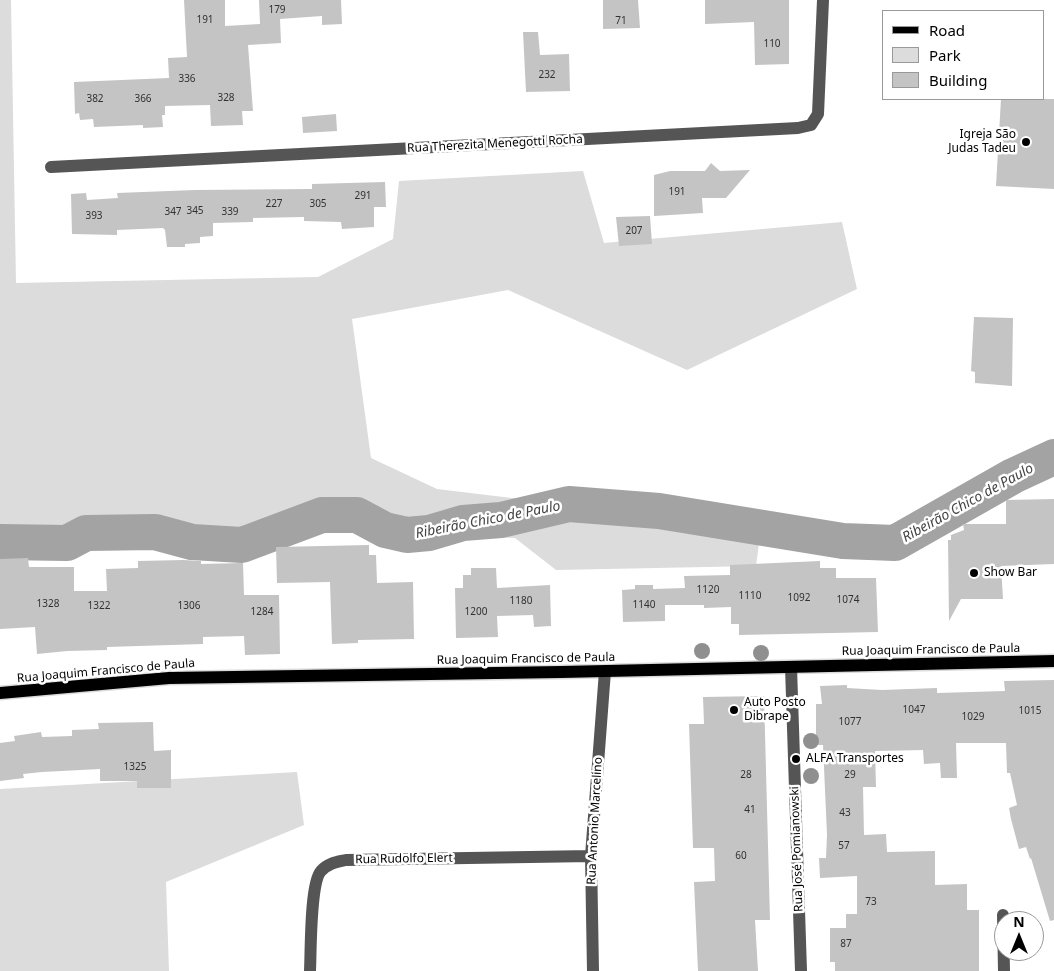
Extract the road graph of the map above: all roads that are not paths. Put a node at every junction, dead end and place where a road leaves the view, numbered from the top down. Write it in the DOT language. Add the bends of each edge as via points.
graph roads {
  1 [pos="823,0"];
  2 [pos="51,167"];
  3 [pos="1054,660"];
  4 [pos="791,667"];
  5 [pos="605,671"];
  6 [pos="0,693"];
  7 [pos="591,856"];
  8 [pos="310,971"];
  9 [pos="593,971"];
  10 [pos="801,971"];
  1 -- 2 [label="street, Rua Therezita Menegotti Rocha" via="818,114 811,125 798,128"];
  3 -- 4 [label="main road, Rua Joaquim Francisco de Paula"];
  4 -- 5 [label="main road, Rua Joaquim Francisco de Paula"];
  4 -- 10 [label="street, Rua José Pomianowski"];
  5 -- 6 [label="main road, Rua Joaquim Francisco de Paula" via="169,678"];
  5 -- 7 [label="street, Rua Antonio Marcelino"];
  7 -- 8 [label="street, Rua Rudolfo Elert" via="346,860 332,863 320,871 314,886"];
  7 -- 9 [label="street, Rua Antonio Marcelino"];
}
